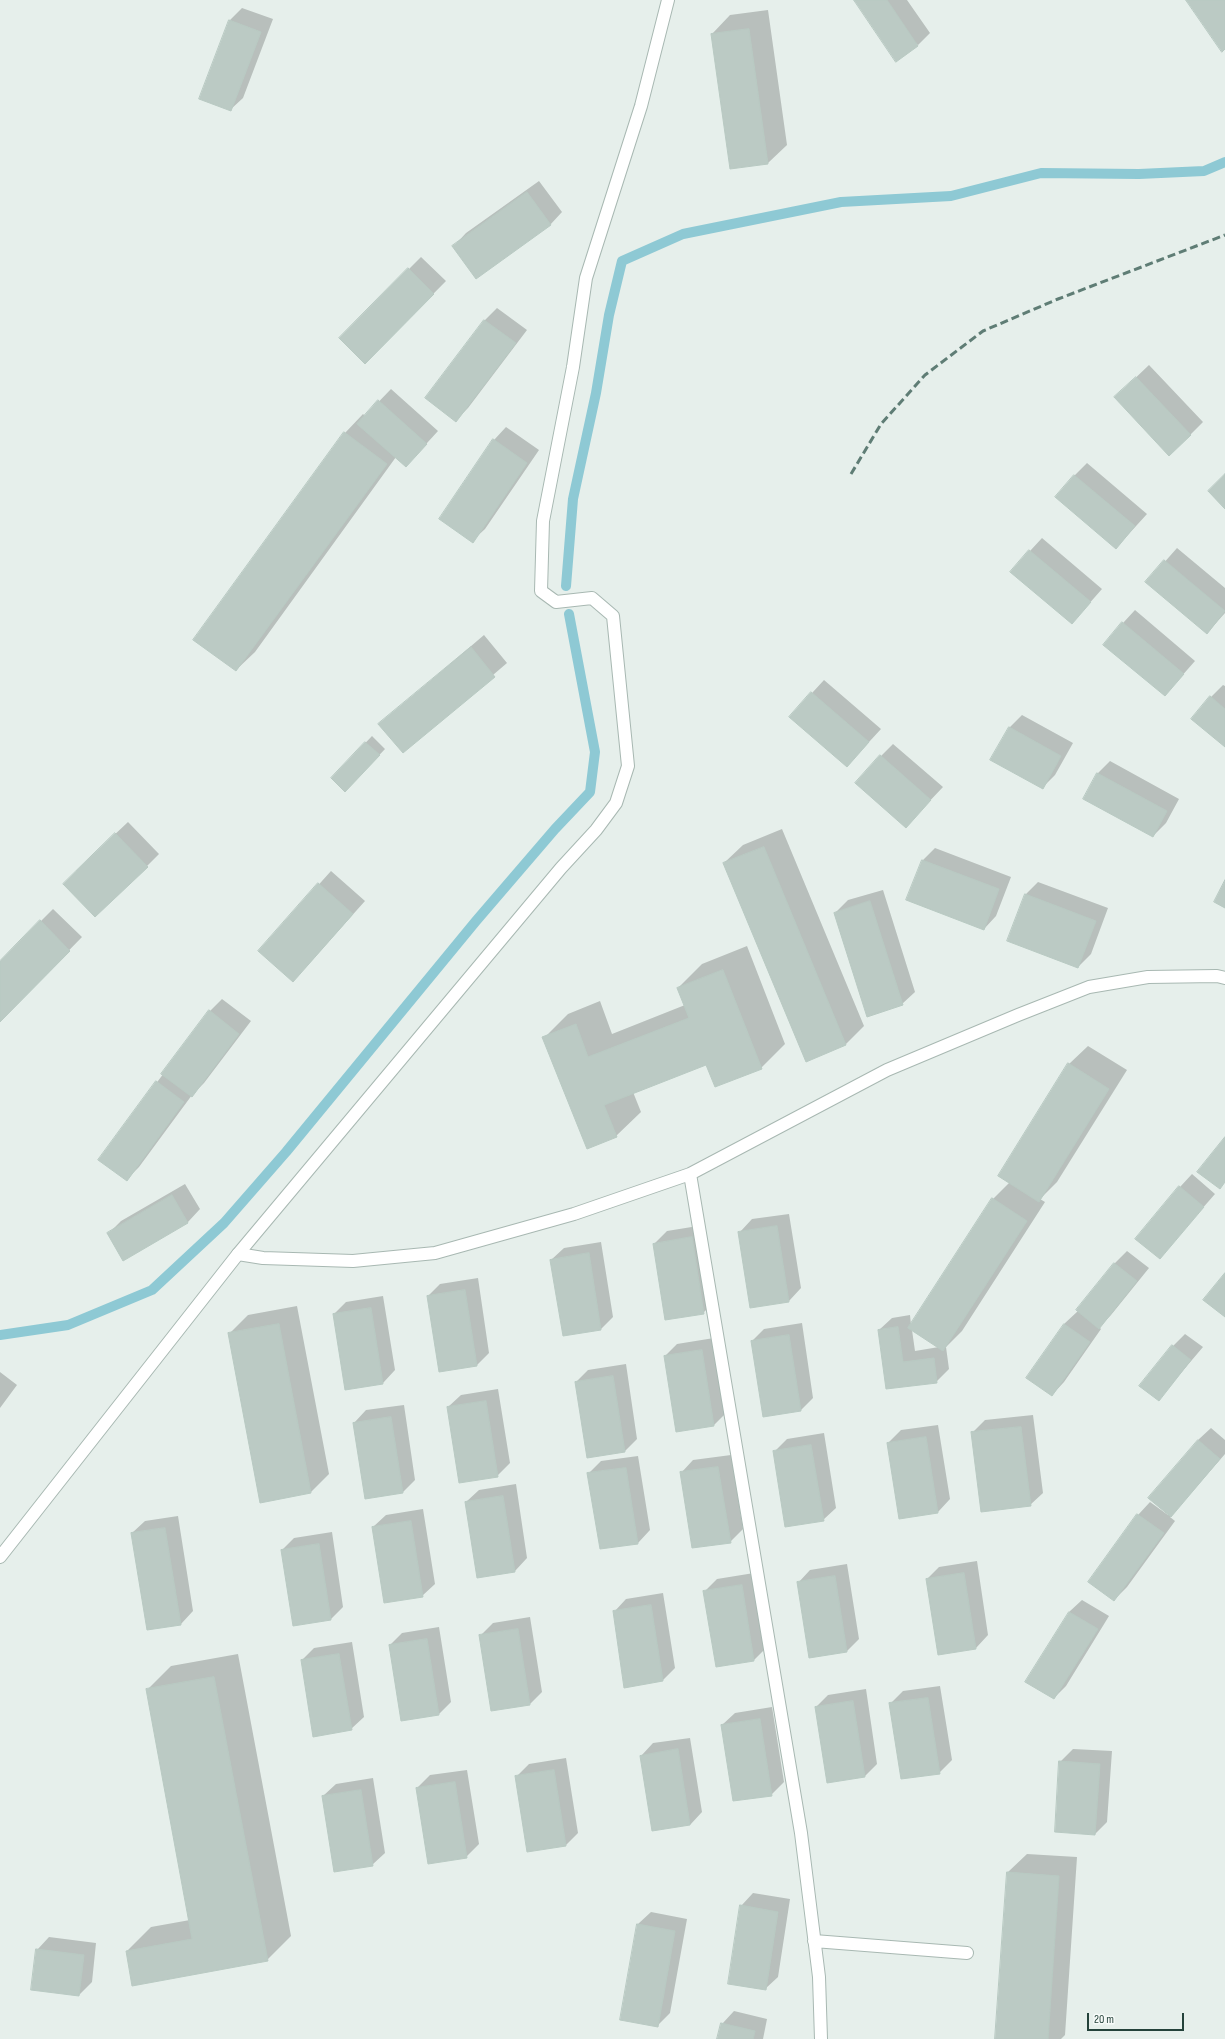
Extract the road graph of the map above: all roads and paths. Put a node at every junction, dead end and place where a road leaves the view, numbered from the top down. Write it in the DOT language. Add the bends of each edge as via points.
graph roads {
  1 [pos="668,0"];
  2 [pos="1225,978"];
  3 [pos="690,1174"];
  4 [pos="238,1254"];
  5 [pos="0,1557"];
  6 [pos="814,1942"];
  7 [pos="967,1953"];
  8 [pos="821,2039"];
  1 -- 4 [label="street" via="641,106 586,278 543,521 541,591 556,602 592,598 613,616 628,766 616,803 596,830 561,868"];
  2 -- 3 [label="street" via="1148,977 1089,988 1011,1017 887,1070"];
  3 -- 4 [label="street" via="574,1214 435,1253 353,1261 263,1258"];
  3 -- 6 [label="street" via="801,1833"];
  4 -- 5 [label="street"];
  6 -- 7 [label="street"];
  6 -- 8 [label="street" via="819,1977"];
}
